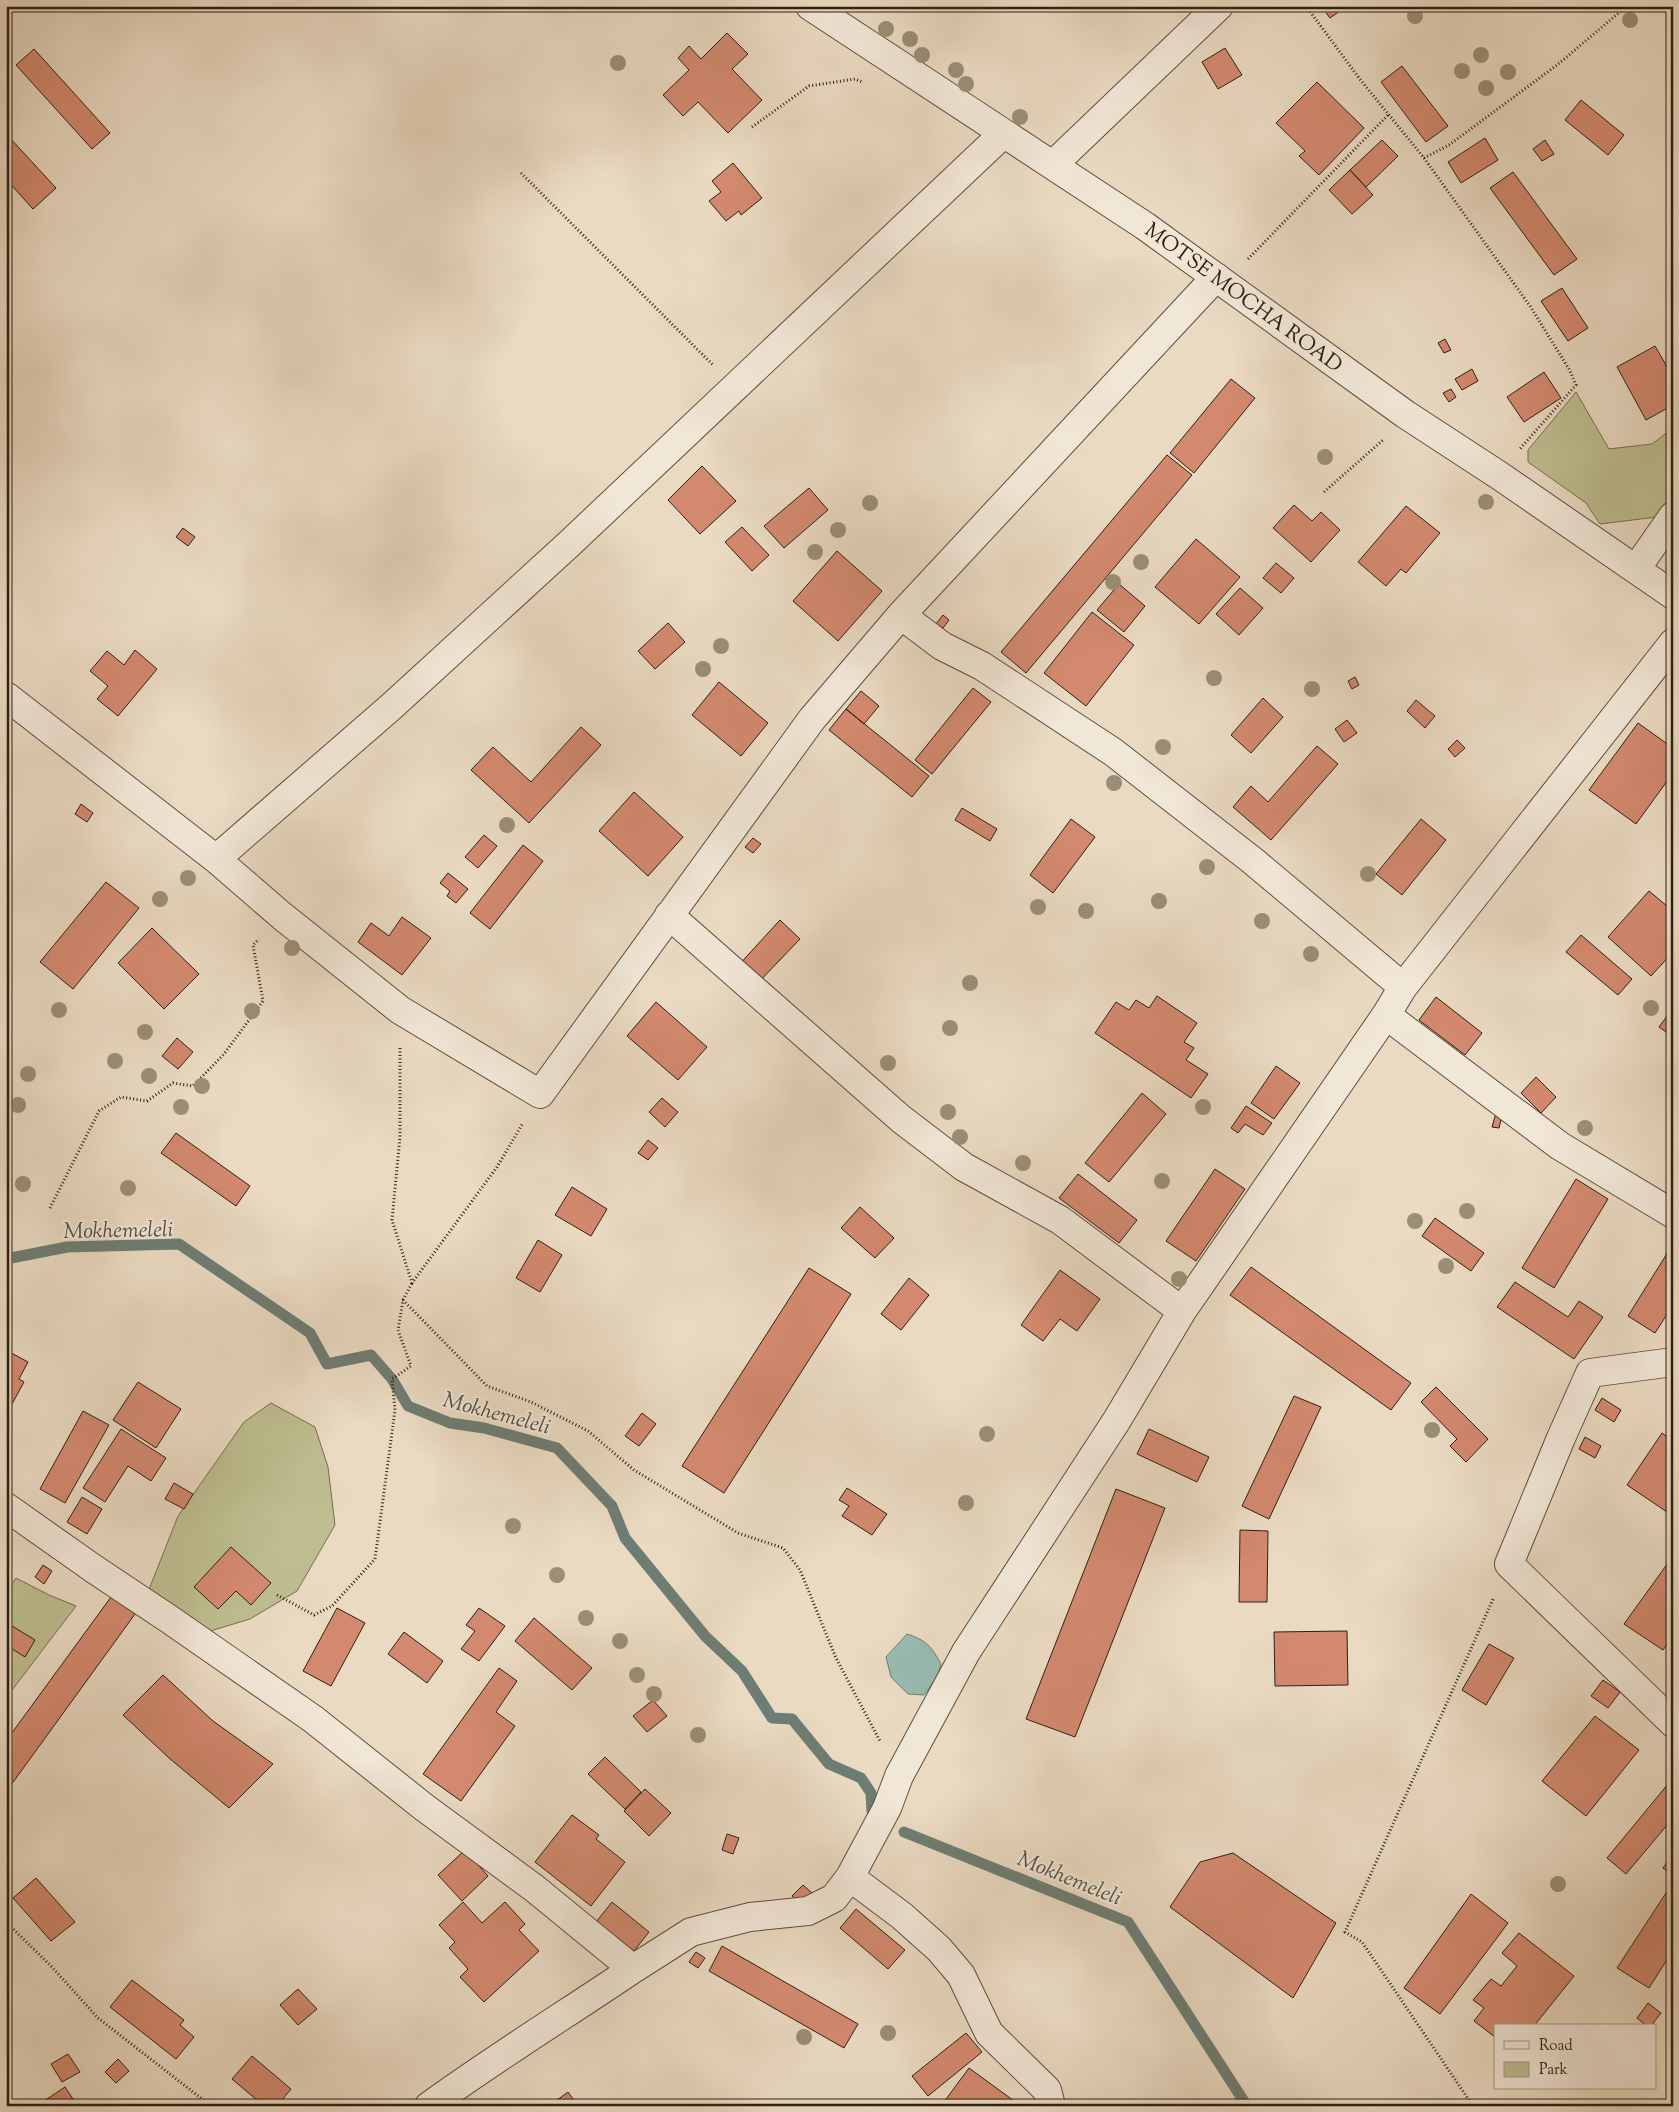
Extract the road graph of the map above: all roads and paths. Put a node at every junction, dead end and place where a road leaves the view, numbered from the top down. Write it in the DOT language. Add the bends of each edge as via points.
graph roads {
  1 [pos="810,6"];
  2 [pos="1219,6"];
  3 [pos="1306,6"];
  4 [pos="1627,6"];
  5 [pos="863,82"];
  6 [pos="1388,115"];
  7 [pos="752,127"];
  8 [pos="1004,134"];
  9 [pos="1424,158"];
  10 [pos="1054,166"];
  11 [pos="521,173"];
  12 [pos="1220,280"];
  13 [pos="736,388"];
  14 [pos="1405,414"];
  15 [pos="1500,476"];
  16 [pos="1324,492"];
  17 [pos="1673,516"];
  18 [pos="1636,569"];
  19 [pos="1673,595"];
  20 [pos="901,615"];
  21 [pos="1673,643"];
  22 [pos="6,696"];
  23 [pos="216,859"];
  24 [pos="670,915"];
  25 [pos="282,916"];
  26 [pos="1403,987"];
  27 [pos="400,1010"];
  28 [pos="1386,1015"];
  29 [pos="540,1094"];
  30 [pos="50,1208"];
  31 [pos="1673,1214"];
  32 [pos="412,1283"];
  33 [pos="403,1300"];
  34 [pos="1182,1311"];
  35 [pos="1673,1362"];
  36 [pos="6,1507"];
  37 [pos="1508,1564"];
  38 [pos="277,1595"];
  39 [pos="1673,1723"];
  40 [pos="899,1776"];
  41 [pos="850,1877"];
  42 [pos="6,1922"];
  43 [pos="633,1969"];
  44 [pos="211,2106"];
  45 [pos="428,2106"];
  46 [pos="1051,2106"];
  47 [pos="1473,2106"];
  1 -- 8 [label="street, MOTSE MOCHA ROAD"];
  2 -- 10 [label="street"];
  3 -- 6 [label="path"];
  4 -- 9 [label="path" via="1557,66 1449,145"];
  5 -- 7 [label="path" via="855,79 809,86"];
  6 -- 9 [label="path"];
  6 -- 12 [label="path"];
  8 -- 10 [label="street, MOTSE MOCHA ROAD"];
  8 -- 13 [label="street"];
  9 -- 15 [label="path" via="1530,306 1576,385 1510,460"];
  10 -- 12 [label="street, MOTSE MOCHA ROAD"];
  11 -- 13 [label="path"];
  12 -- 14 [label="street, MOTSE MOCHA ROAD"];
  12 -- 20 [label="street"];
  13 -- 23 [label="street" via="392,706"];
  14 -- 15 [label="street, MOTSE MOCHA ROAD"];
  14 -- 16 [label="path" via="1383,440"];
  15 -- 18 [label="street, MOTSE MOCHA ROAD"];
  17 -- 18 [label="street"];
  18 -- 19 [label="street, MOTSE MOCHA ROAD"];
  20 -- 24 [label="street" via="812,719"];
  20 -- 26 [label="street" via="942,646 982,666 1113,752 1253,861"];
  21 -- 26 [label="street"];
  22 -- 23 [label="street"];
  23 -- 25 [label="street"];
  24 -- 29 [label="street"];
  24 -- 34 [label="street" via="901,1119 964,1167 1060,1220"];
  25 -- 27 [label="street"];
  25 -- 30 [label="path" via="253,945 264,1001 224,1054 193,1086 173,1083 147,1101 121,1097 99,1111"];
  26 -- 28 [label="street"];
  27 -- 29 [label="street"];
  27 -- 32 [label="path" via="400,1137 392,1220"];
  28 -- 31 [label="street" via="1560,1146"];
  28 -- 34 [label="street"];
  29 -- 32 [label="path" via="497,1167"];
  32 -- 33 [label="path"];
  33 -- 38 [label="path" via="398,1330 411,1366 392,1379 394,1410 375,1559 332,1606 314,1614"];
  33 -- 40 [label="path" via="487,1386 531,1402 588,1432 634,1470 738,1533 783,1548 800,1570 836,1658"];
  34 -- 40 [label="street" via="1117,1420 966,1652"];
  35 -- 37 [label="street" via="1590,1374"];
  36 -- 43 [label="street" via="313,1719 425,1808 534,1888"];
  37 -- 39 [label="street"];
  37 -- 47 [label="path" via="1345,1932 1362,1942"];
  40 -- 41 [label="street" via="887,1808"];
  41 -- 43 [label="street" via="834,1898 808,1910 750,1917 691,1932"];
  41 -- 46 [label="street" via="939,1949 961,1975 989,2033 1047,2090"];
  42 -- 44 [label="path" via="52,1966 98,2018"];
  43 -- 45 [label="street"];
}
